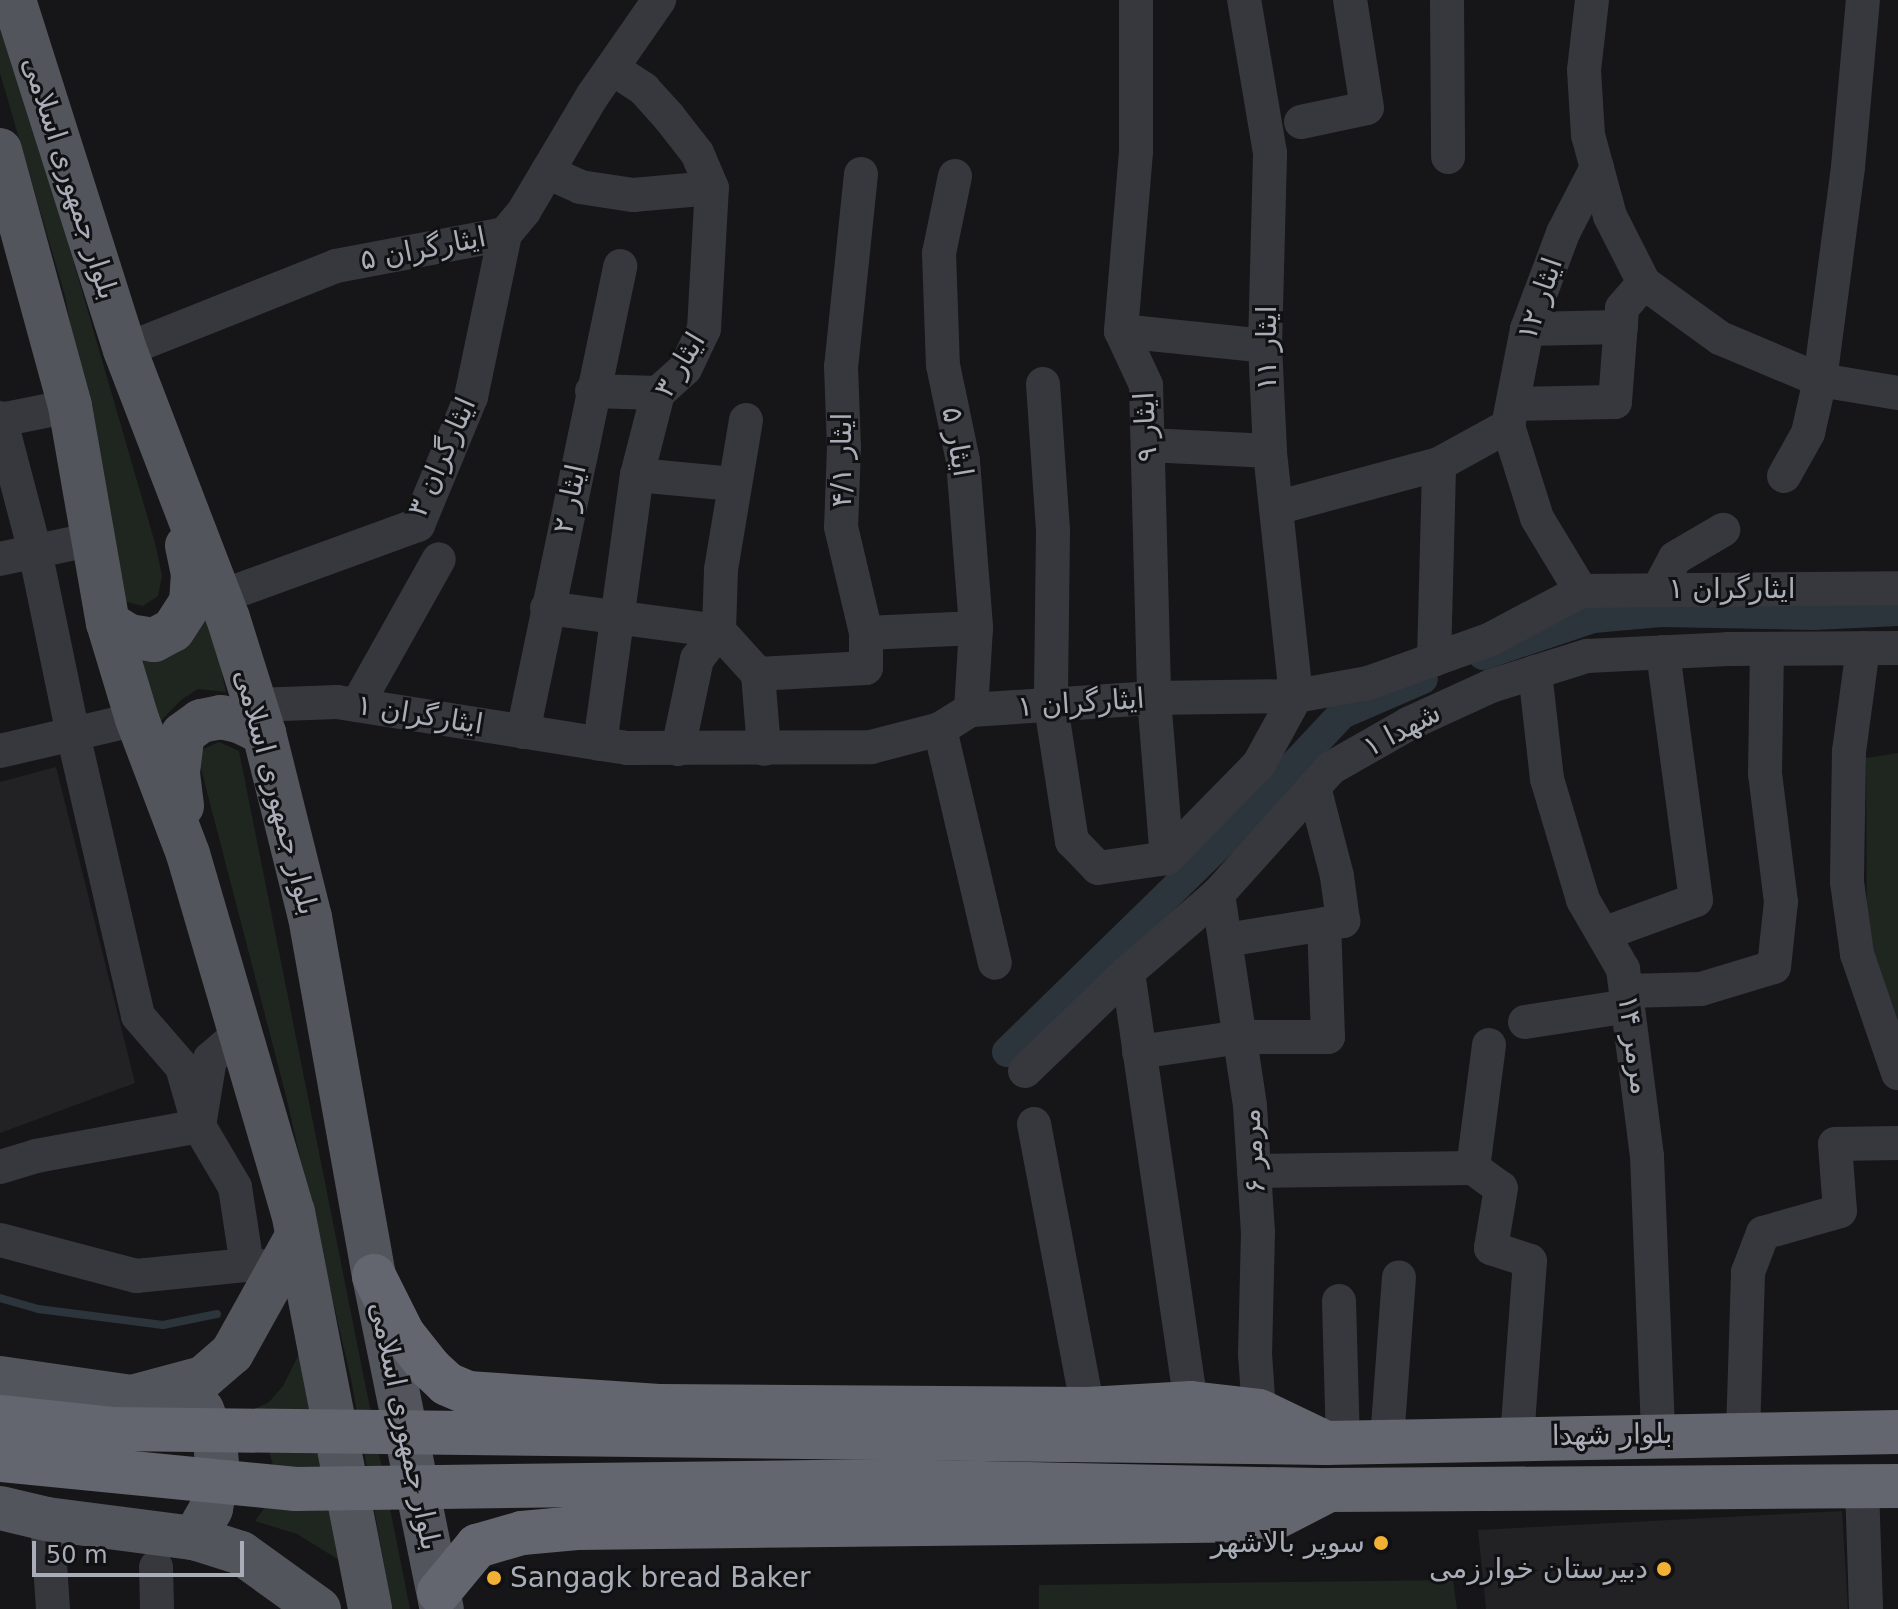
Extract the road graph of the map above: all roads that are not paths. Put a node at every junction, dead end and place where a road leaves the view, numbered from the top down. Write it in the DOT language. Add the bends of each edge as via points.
graph roads {
  1 [pos="14,0"];
  2 [pos="659,0"];
  3 [pos="1136,0"];
  4 [pos="1244,0"];
  5 [pos="1350,0"];
  6 [pos="1447,0"];
  7 [pos="1592,0"];
  8 [pos="1863,0"];
  9 [pos="612,68"];
  10 [pos="1301,122"];
  11 [pos="0,150"];
  12 [pos="1448,157"];
  13 [pos="1597,167"];
  14 [pos="547,172"];
  15 [pos="861,174"];
  16 [pos="955,176"];
  17 [pos="712,188"];
  18 [pos="505,234"];
  19 [pos="620,266"];
  20 [pos="1644,283"];
  21 [pos="1621,327"];
  22 [pos="1527,329"];
  23 [pos="1121,331"];
  24 [pos="1265,346"];
  25 [pos="125,350"];
  26 [pos="1820,380"];
  27 [pos="1043,384"];
  28 [pos="592,391"];
  29 [pos="658,393"];
  30 [pos="1898,393"];
  31 [pos="70,406"];
  32 [pos="1510,415"];
  33 [pos="0,419"];
  34 [pos="746,420"];
  35 [pos="1148,445"];
  36 [pos="1270,451"];
  37 [pos="1439,464"];
  38 [pos="637,475"];
  39 [pos="1784,476"];
  40 [pos="174,480"];
  41 [pos="734,484"];
  42 [pos="1276,508"];
  43 [pos="1723,530"];
  44 [pos="93,539"];
  45 [pos="35,551"];
  46 [pos="0,559"];
  47 [pos="439,559"];
  48 [pos="1898,588"];
  49 [pos="1658,590"];
  50 [pos="1581,591"];
  51 [pos="220,597"];
  52 [pos="547,608"];
  53 [pos="617,618"];
  54 [pos="108,623"];
  55 [pos="976,628"];
  56 [pos="719,631"];
  57 [pos="866,633"];
  58 [pos="1863,648"];
  59 [pos="1898,648"];
  60 [pos="1767,649"];
  61 [pos="1663,652"];
  62 [pos="1434,660"];
  63 [pos="1535,672"];
  64 [pos="758,674"];
  65 [pos="1296,696"];
  66 [pos="1154,698"];
  67 [pos="357,705"];
  68 [pos="1051,706"];
  69 [pos="971,710"];
  70 [pos="137,719"];
  71 [pos="259,719"];
  72 [pos="940,729"];
  73 [pos="523,732"];
  74 [pos="73,734"];
  75 [pos="600,744"];
  76 [pos="678,749"];
  77 [pos="764,749"];
  78 [pos="0,751"];
  79 [pos="1314,787"];
  80 [pos="188,854"];
  81 [pos="1167,858"];
  82 [pos="1218,894"];
  83 [pos="1324,924"];
  84 [pos="1603,934"];
  85 [pos="1226,940"];
  86 [pos="995,963"];
  87 [pos="1128,972"];
  88 [pos="1627,999"];
  89 [pos="1525,1022"];
  90 [pos="242,1031"];
  91 [pos="1241,1037"];
  92 [pos="1489,1045"];
  93 [pos="1139,1052"];
  94 [pos="1025,1071"];
  95 [pos="1898,1073"];
  96 [pos="1034,1124"];
  97 [pos="199,1126"];
  98 [pos="1898,1143"];
  99 [pos="0,1167"];
  100 [pos="1473,1168"];
  101 [pos="1254,1171"];
  102 [pos="0,1240"];
  103 [pos="274,1257"];
  104 [pos="374,1276"];
  105 [pos="1399,1277"];
  106 [pos="1339,1301"];
  107 [pos="0,1378"];
  108 [pos="180,1384"];
  109 [pos="577,1403"];
  110 [pos="1191,1403"];
  111 [pos="1088,1409"];
  112 [pos="1259,1411"];
  113 [pos="0,1417"];
  114 [pos="1898,1432"];
  115 [pos="1743,1433"];
  116 [pos="1658,1434"];
  117 [pos="1517,1437"];
  118 [pos="1387,1440"];
  119 [pos="1334,1443"];
  120 [pos="0,1460"];
  121 [pos="1880,1486"];
  122 [pos="1329,1490"];
  123 [pos="0,1508"];
  124 [pos="47,1519"];
  125 [pos="577,1528"];
  126 [pos="194,1538"];
  127 [pos="156,1567"];
  128 [pos="441,1601"];
  129 [pos="53,1609"];
  130 [pos="157,1609"];
  131 [pos="319,1609"];
  132 [pos="370,1609"];
  133 [pos="1866,1609"];
  1 -- 25 [label="main road, بلوار جمهوری اسلامی"];
  2 -- 9 [label="street, ایثارگران ۵"];
  3 -- 23 [label="street, ایثار ۹" via="1136,152"];
  4 -- 24 [label="street, ایثار ۱۱" via="1270,153"];
  5 -- 10 [label="street" via="1367,108"];
  6 -- 12 [label="street"];
  7 -- 13 [label="street" via="1584,70 1588,135"];
  8 -- 26 [label="street"];
  9 -- 14 [label="street, ایثارگران ۵"];
  9 -- 17 [label="street, ایثار ۳" via="644,89 669,117 697,153"];
  11 -- 31 [label="main road, بلوار جمهوری اسلامی"];
  13 -- 20 [label="street" via="1610,216"];
  13 -- 22 [label="street, ایثار ۱۲" via="1563,233"];
  14 -- 17 [label="street" via="580,187 633,195"];
  14 -- 18 [label="street, ایثارگران ۵"];
  15 -- 57 [label="street, ایثار ۴/۱" via="841,366 841,527"];
  16 -- 55 [label="street, ایثار ۵" via="939,253 943,365 963,461"];
  17 -- 29 [label="street, ایثار ۳" via="704,329 685,369"];
  18 -- 25 [label="street, ایثارگران ۵" via="336,266"];
  18 -- 51 [label="street, ایثارگران ۳" via="471,397 418,525"];
  19 -- 28 [label="street, ایثار ۲"];
  20 -- 21 [label="street" via="1622,308"];
  20 -- 26 [label="street" via="1720,338"];
  21 -- 22 [label="street"];
  21 -- 32 [label="street" via="1615,402"];
  22 -- 32 [label="street, ایثار ۱۲"];
  23 -- 24 [label="street"];
  23 -- 35 [label="street, ایثار ۹" via="1146,385"];
  24 -- 36 [label="street, ایثار ۱۱"];
  25 -- 40 [label="main road, بلوار جمهوری اسلامی"];
  26 -- 30 [label="street"];
  26 -- 39 [label="street" via="1808,433"];
  27 -- 68 [label="street" via="1053,530"];
  28 -- 29 [label="street"];
  28 -- 52 [label="street, ایثار ۲"];
  29 -- 38 [label="street, ایثار ۳"];
  31 -- 33 [label="street"];
  31 -- 44 [label="main road, بلوار جمهوری اسلامی"];
  32 -- 37 [label="street"];
  32 -- 50 [label="street, ایثار ۱۲" via="1537,518"];
  33 -- 45 [label="street"];
  34 -- 41 [label="street"];
  35 -- 36 [label="street"];
  35 -- 66 [label="street, ایثار ۹"];
  36 -- 42 [label="street, ایثار ۱۱"];
  37 -- 42 [label="street"];
  37 -- 62 [label="street"];
  38 -- 41 [label="street"];
  38 -- 53 [label="street, ایثار ۳"];
  40 -- 51 [label="main road, بلوار جمهوری اسلامی"];
  40 -- 54 [label="main road" via="193,574 191,602 173,630 154,640 129,636"];
  41 -- 56 [label="street" via="721,570"];
  42 -- 65 [label="street, ایثار ۱۱"];
  43 -- 49 [label="street" via="1675,558"];
  44 -- 45 [label="street"];
  44 -- 54 [label="main road, بلوار جمهوری اسلامی"];
  45 -- 46 [label="street"];
  45 -- 74 [label="street"];
  47 -- 67 [label="street"];
  48 -- 49 [label="street, ایثارگران ۱"];
  49 -- 50 [label="street, ایثارگران ۱"];
  50 -- 62 [label="street, ایثارگران ۱" via="1489,640"];
  51 -- 71 [label="main road, بلوار جمهوری اسلامی"];
  52 -- 53 [label="street"];
  52 -- 73 [label="street, ایثار ۲"];
  53 -- 56 [label="street"];
  53 -- 75 [label="street, ایثار ۳"];
  54 -- 70 [label="main road, بلوار جمهوری اسلامی"];
  55 -- 57 [label="street"];
  55 -- 69 [label="street, ایثار ۵"];
  56 -- 64 [label="street"];
  56 -- 76 [label="street" via="697,659"];
  57 -- 64 [label="street" via="866,668"];
  58 -- 59 [label="street, شهدا ۱"];
  58 -- 60 [label="street, شهدا ۱"];
  58 -- 95 [label="street" via="1849,751 1847,882 1857,954"];
  60 -- 61 [label="street, شهدا ۱"];
  60 -- 88 [label="street" via="1765,774 1781,902 1774,967 1701,989"];
  61 -- 63 [label="street, شهدا ۱" via="1587,656"];
  61 -- 84 [label="street" via="1696,900"];
  62 -- 65 [label="street, ایثارگران ۱" via="1368,683"];
  63 -- 79 [label="street, شهدا ۱" via="1408,724 1331,768"];
  63 -- 84 [label="street, مرمر ۱۴" via="1547,779 1583,900"];
  64 -- 77 [label="street"];
  65 -- 66 [label="street, ایثارگران ۱"];
  65 -- 81 [label="street" via="1259,764"];
  66 -- 68 [label="street, ایثارگران ۱"];
  66 -- 81 [label="street, ایثار ۹"];
  67 -- 71 [label="street, ایثارگران ۱" via="337,702"];
  67 -- 73 [label="street, ایثارگران ۱"];
  68 -- 69 [label="street, ایثارگران ۱"];
  68 -- 81 [label="street" via="1072,841 1098,868"];
  69 -- 72 [label="street, ایثارگران ۱"];
  70 -- 74 [label="street"];
  70 -- 80 [label="main road, بلوار جمهوری اسلامی"];
  71 -- 80 [label="main road" via="221,717 201,721 183,734 178,772"];
  71 -- 104 [label="main road, بلوار جمهوری اسلامی" via="310,917"];
  72 -- 77 [label="street, ایثارگران ۱" via="871,747"];
  72 -- 86 [label="street"];
  73 -- 75 [label="street, ایثارگران ۱"];
  74 -- 78 [label="street"];
  74 -- 97 [label="street" via="138,1016 182,1067"];
  75 -- 76 [label="street, ایثارگران ۱"];
  76 -- 77 [label="street, ایثارگران ۱"];
  79 -- 82 [label="street, شهدا ۱"];
  79 -- 83 [label="street" via="1343,921"];
  80 -- 90 [label="main road, بلوار جمهوری اسلامی"];
  82 -- 85 [label="street, مرمر ۶"];
  82 -- 87 [label="street, شهدا ۱"];
  83 -- 85 [label="street"];
  83 -- 91 [label="street" via="1328,1037"];
  84 -- 88 [label="street, مرمر ۱۴" via="1623,969"];
  85 -- 91 [label="street, مرمر ۶"];
  87 -- 93 [label="street"];
  87 -- 94 [label="street, شهدا ۱"];
  88 -- 89 [label="street"];
  88 -- 116 [label="street, مرمر ۱۴" via="1647,1156"];
  90 -- 97 [label="street" via="210,1059"];
  90 -- 103 [label="main road, بلوار جمهوری اسلامی" via="293,1212"];
  91 -- 93 [label="street"];
  91 -- 101 [label="street, مرمر ۶"];
  92 -- 100 [label="street"];
  93 -- 110 [label="street"];
  96 -- 111 [label="street"];
  97 -- 99 [label="street"];
  97 -- 103 [label="street"];
  98 -- 115 [label="street" via="1835,1144 1840,1211 1763,1233 1748,1272"];
  100 -- 101 [label="street"];
  100 -- 117 [label="street" via="1501,1188 1491,1248 1530,1261"];
  101 -- 112 [label="street, مرمر ۶"];
  102 -- 103 [label="street" via="136,1276"];
  103 -- 108 [label="main road" via="232,1353 203,1378"];
  103 -- 132 [label="main road, بلوار جمهوری اسلامی"];
  104 -- 109 [label="highway" via="403,1334 447,1384 468,1393"];
  104 -- 128 [label="main road, بلوار جمهوری اسلامی"];
  105 -- 118 [label="street"];
  106 -- 119 [label="street"];
  107 -- 108 [label="main road" via="132,1397"];
  108 -- 126 [label="main road" via="202,1410 215,1441 218,1475 211,1509"];
  109 -- 111 [label="highway"];
  109 -- 125 [label="highway" via="546,1427 532,1465 538,1492 554,1515"];
  110 -- 111 [label="highway"];
  110 -- 112 [label="highway"];
  112 -- 119 [label="highway"];
  113 -- 119 [label="highway, بلوار شهدا, bridge" via="114,1429"];
  114 -- 115 [label="highway, بلوار شهدا"];
  115 -- 116 [label="highway, بلوار شهدا"];
  116 -- 117 [label="highway, بلوار شهدا"];
  117 -- 118 [label="highway, بلوار شهدا"];
  118 -- 119 [label="highway, بلوار شهدا"];
  120 -- 122 [label="highway, بلوار شهدا, bridge" via="296,1489 883,1481"];
  121 -- 122 [label="highway, بلوار شهدا"];
  121 -- 133 [label="street"];
  122 -- 125 [label="highway" via="1271,1520"];
  123 -- 124 [label="main road"];
  124 -- 126 [label="main road"];
  124 -- 129 [label="street"];
  125 -- 128 [label="highway" via="522,1533 477,1546"];
  126 -- 131 [label="main road" via="241,1553"];
  127 -- 130 [label="street"];
}
